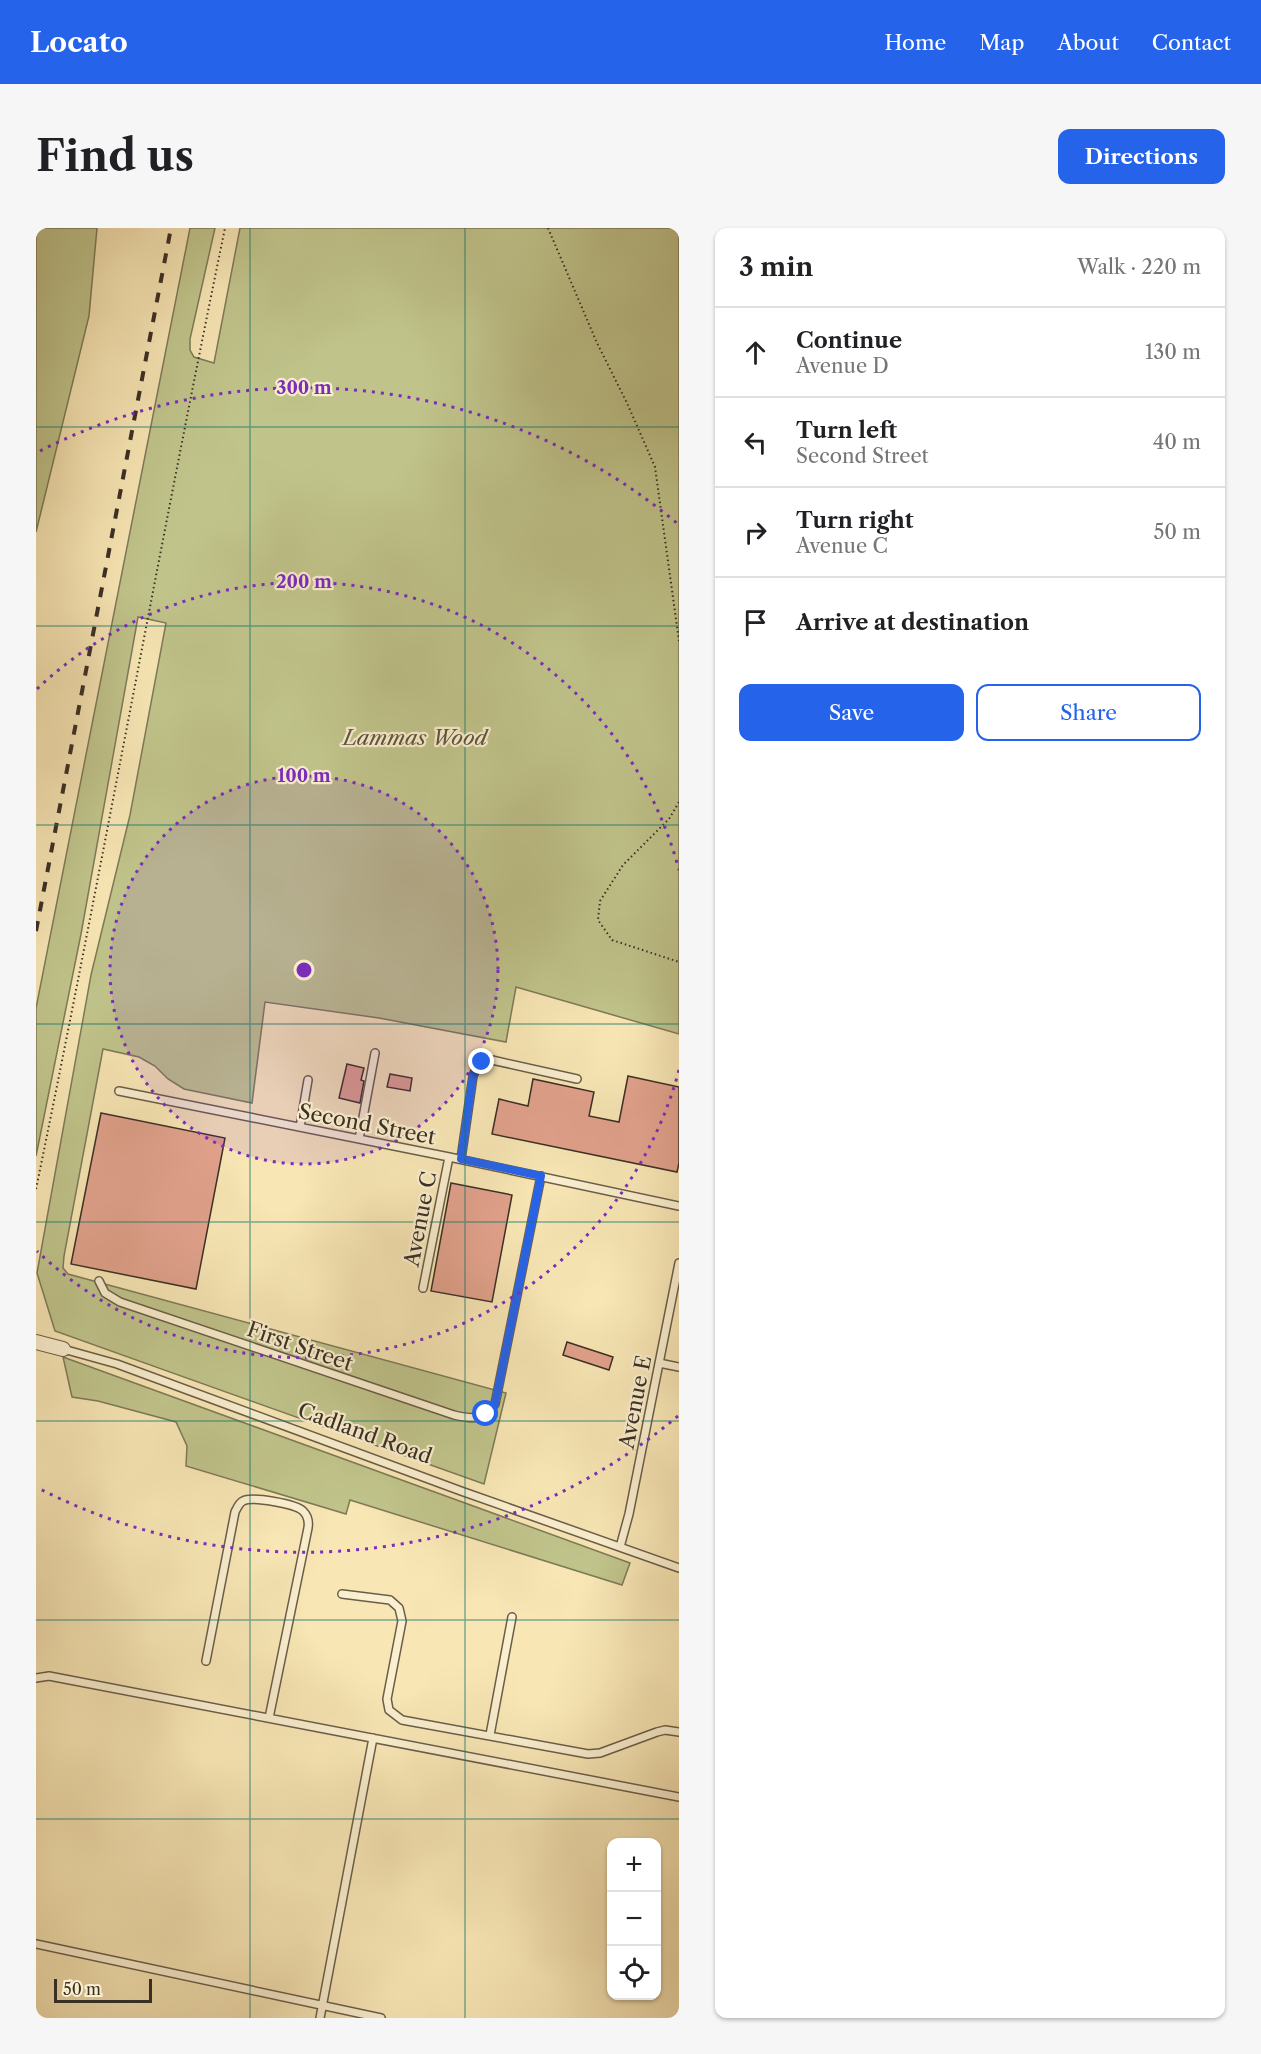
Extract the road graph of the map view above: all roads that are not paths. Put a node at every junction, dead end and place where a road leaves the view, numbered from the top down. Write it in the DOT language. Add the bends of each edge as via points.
graph roads {
  1 [pos="375,1053"];
  2 [pos="577,1079"];
  3 [pos="308,1080"];
  4 [pos="119,1091"];
  5 [pos="300,1127"];
  6 [pos="359,1139"];
  7 [pos="449,1157"];
  8 [pos="461,1159"];
  9 [pos="541,1176"];
  10 [pos="679,1206"];
  11 [pos="679,1263"];
  12 [pos="99,1281"];
  13 [pos="423,1288"];
  14 [pos="42,1343"];
  15 [pos="63,1349"];
  16 [pos="659,1363"];
  17 [pos="679,1367"];
  18 [pos="620,1547"];
  19 [pos="679,1568"];
  20 [pos="342,1594"];
  21 [pos="512,1617"];
  22 [pos="206,1661"];
  23 [pos="36,1678"];
  24 [pos="269,1718"];
  25 [pos="679,1732"];
  26 [pos="490,1735"];
  27 [pos="373,1738"];
  28 [pos="679,1797"];
  29 [pos="36,1944"];
  30 [pos="323,2006"];
  31 [pos="320,2018"];
  32 [pos="381,2018"];
  1 -- 6 [label="lane"];
  2 -- 8 [label="lane, Avenue C" via="492,1060 482,1062 473,1076"];
  3 -- 5 [label="lane"];
  4 -- 5 [label="lane, Second Street"];
  5 -- 6 [label="lane, Second Street"];
  6 -- 7 [label="lane, Second Street"];
  7 -- 8 [label="lane, Second Street"];
  7 -- 13 [label="lane, Avenue C"];
  8 -- 9 [label="lane, Second Street"];
  9 -- 10 [label="lane, Second Street"];
  9 -- 12 [label="lane, First Street" via="495,1404 492,1410 473,1419 120,1302 105,1293"];
  11 -- 16 [label="lane, Avenue E"];
  14 -- 15 [label="street, Cadland Road"];
  15 -- 18 [label="lane, Cadland Road" via="117,1364"];
  16 -- 17 [label="lane"];
  16 -- 18 [label="lane, Avenue E"];
  18 -- 19 [label="lane, Cadland Road"];
  20 -- 26 [label="lane" via="390,1600 402,1613 387,1699 392,1714 402,1720"];
  21 -- 26 [label="lane"];
  22 -- 24 [label="lane" via="238,1506 249,1499 297,1506 309,1523"];
  23 -- 24 [label="lane" via="49,1676"];
  24 -- 27 [label="lane"];
  25 -- 26 [label="lane" via="665,1730 588,1754"];
  27 -- 28 [label="lane"];
  27 -- 30 [label="lane"];
  29 -- 30 [label="lane"];
  30 -- 31 [label="lane"];
  30 -- 32 [label="lane"];
}
